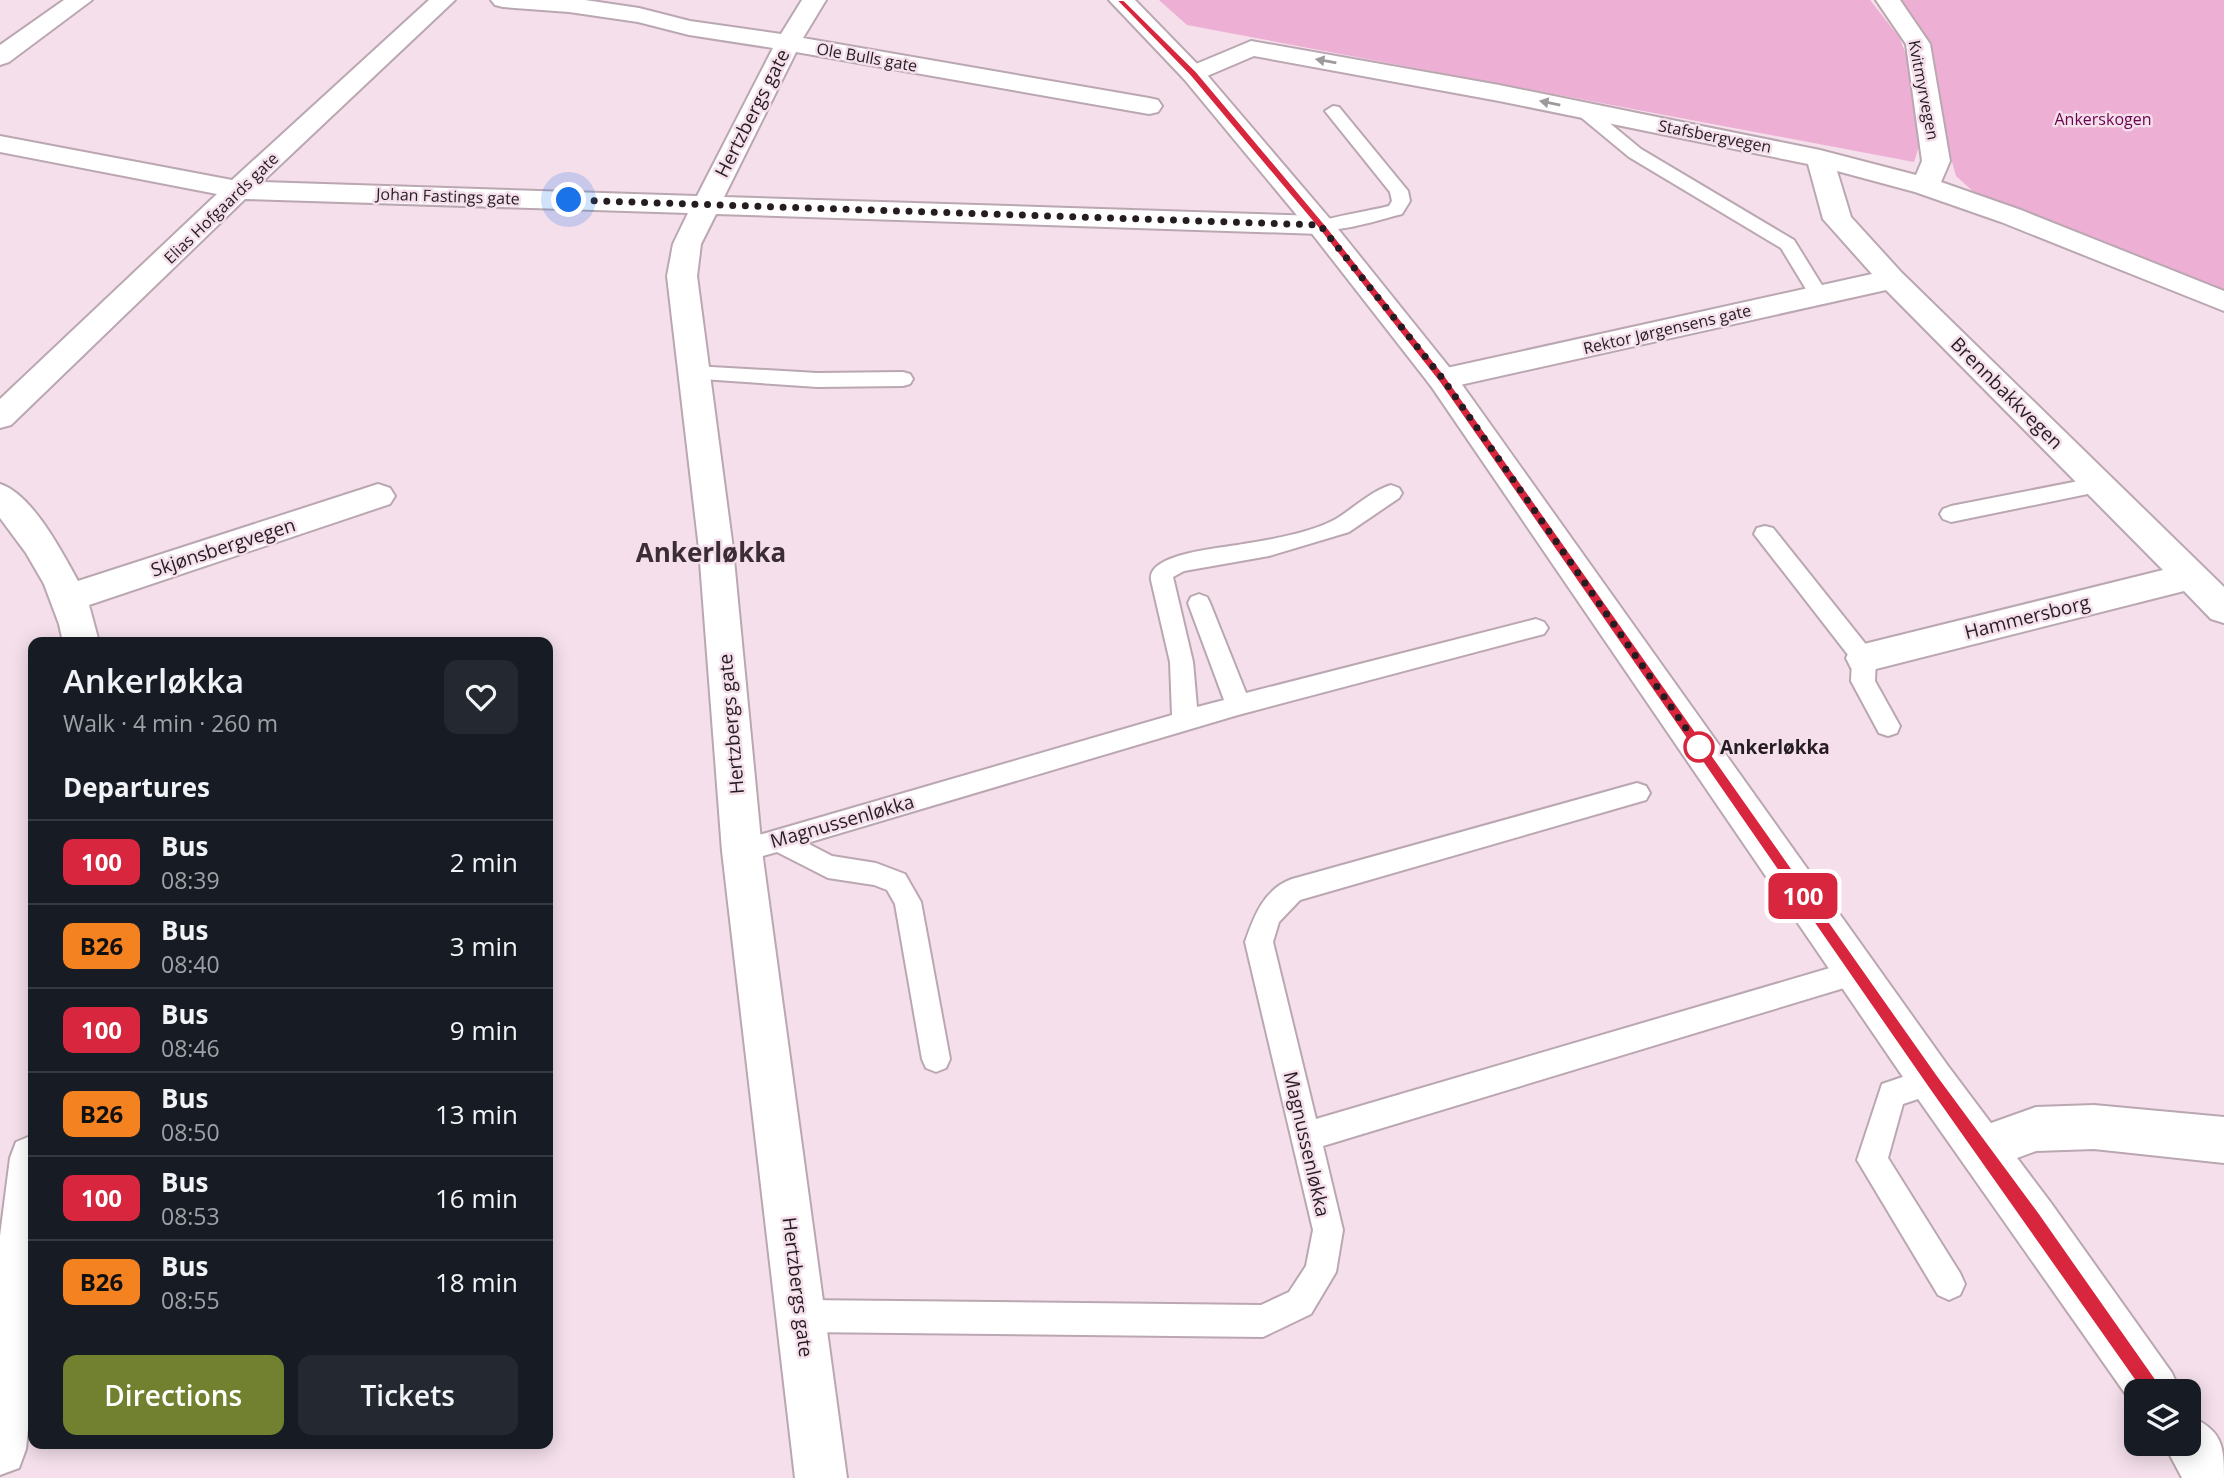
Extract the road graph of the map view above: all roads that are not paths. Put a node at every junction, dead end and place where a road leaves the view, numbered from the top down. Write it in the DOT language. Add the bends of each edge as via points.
graph roads {
  1 [pos="80,0"];
  2 [pos="443,0"];
  3 [pos="503,0"];
  4 [pos="814,0"];
  5 [pos="1121,0"];
  6 [pos="1888,0"];
  7 [pos="788,43"];
  8 [pos="0,57"];
  9 [pos="1193,74"];
  10 [pos="1149,106"];
  11 [pos="1583,110"];
  12 [pos="1333,111"];
  13 [pos="0,144"];
  14 [pos="1820,158"];
  15 [pos="1925,186"];
  16 [pos="239,190"];
  17 [pos="706,204"];
  18 [pos="1320,225"];
  19 [pos="1892,279"];
  20 [pos="1819,295"];
  21 [pos="2224,302"];
  22 [pos="694,373"];
  23 [pos="904,379"];
  24 [pos="1443,379"];
  25 [pos="0,417"];
  26 [pos="2099,485"];
  27 [pos="1391,493"];
  28 [pos="0,496"];
  29 [pos="378,496"];
  30 [pos="1951,514"];
  31 [pos="1765,534"];
  32 [pos="2190,576"];
  33 [pos="67,598"];
  34 [pos="1199,603"];
  35 [pos="2224,610"];
  36 [pos="1536,628"];
  37 [pos="79,637"];
  38 [pos="1864,658"];
  39 [pos="1238,705"];
  40 [pos="1185,720"];
  41 [pos="1888,726"];
  42 [pos="1637,793"];
  43 [pos="760,845"];
  44 [pos="1857,972"];
  45 [pos="936,1059"];
  46 [pos="1932,1081"];
  47 [pos="1305,1136"];
  48 [pos="2224,1139"];
  49 [pos="1982,1148"];
  50 [pos="28,1202"];
  51 [pos="1949,1284"];
  52 [pos="802,1317"];
  53 [pos="2146,1379"];
  54 [pos="0,1449"];
  55 [pos="2199,1456"];
  56 [pos="821,1478"];
  57 [pos="2214,1478"];
  1 -- 8 [label="street"];
  2 -- 16 [label="street, Elias Hofgaards gate"];
  3 -- 7 [label="street, Ole Bulls gate" via="639,15 689,29"];
  4 -- 7 [label="street, Hertzbergs gate"];
  5 -- 9 [label="street"];
  6 -- 15 [label="street, Kvitmyrvegen" via="1918,44 1936,161"];
  7 -- 10 [label="street, Ole Bulls gate"];
  7 -- 17 [label="street, Hertzbergs gate"];
  11 -- 9 [label="street, Stafsbergvegen, one-way" via="1251,48"];
  9 -- 18 [label="street"];
  11 -- 14 [label="street, Stafsbergvegen"];
  11 -- 20 [label="lane" via="1635,153 1788,244"];
  12 -- 18 [label="lane" via="1399,191 1401,201 1396,210"];
  13 -- 16 [label="street, Johan Fastings gate"];
  14 -- 15 [label="street, Stafsbergvegen"];
  14 -- 19 [label="street, Brennbakkvegen" via="1837,219"];
  15 -- 21 [label="street, Stafsbergvegen"];
  16 -- 17 [label="street, Johan Fastings gate"];
  16 -- 25 [label="street, Elias Hofgaards gate"];
  17 -- 18 [label="street, Johan Fastings gate"];
  17 -- 22 [label="street, Hertzbergs gate" via="687,244 682,276"];
  18 -- 24 [label="street"];
  19 -- 20 [label="street, Rektor Jørgensens gate"];
  19 -- 26 [label="street, Brennbakkvegen"];
  20 -- 24 [label="street, Rektor Jørgensens gate"];
  22 -- 23 [label="lane"];
  22 -- 43 [label="street, Hertzbergs gate"];
  24 -- 44 [label="street"];
  26 -- 30 [label="lane"];
  26 -- 32 [label="street, Brennbakkvegen"];
  27 -- 40 [label="lane" via="1341,526 1269,548 1179,564 1161,573 1187,690"];
  28 -- 33 [label="street" via="50,564"];
  29 -- 33 [label="street, Skjønsbergvegen"];
  31 -- 38 [label="lane"];
  32 -- 35 [label="street, Brennbakkvegen"];
  32 -- 38 [label="street, Hammersborg"];
  33 -- 37 [label="street"];
  34 -- 39 [label="lane"];
  36 -- 39 [label="lane, Magnussenløkka"];
  38 -- 41 [label="lane" via="1863,681"];
  39 -- 40 [label="lane, Magnussenløkka"];
  40 -- 43 [label="lane, Magnussenløkka"];
  42 -- 47 [label="lane, Magnussenløkka" via="1292,891 1268,915 1259,942"];
  43 -- 45 [label="lane" via="896,882 908,902"];
  43 -- 52 [label="street, Hertzbergs gate"];
  44 -- 46 [label="street"];
  44 -- 47 [label="lane"];
  46 -- 49 [label="street"];
  46 -- 51 [label="lane" via="1892,1094 1872,1160"];
  47 -- 52 [label="lane, Magnussenløkka" via="1328,1230 1320,1272 1300,1303 1263,1321"];
  48 -- 49 [label="street" via="2094,1127 2036,1129"];
  49 -- 53 [label="street"];
  50 -- 54 [label="street"];
  52 -- 56 [label="street, Hertzbergs gate"];
  55 -- 57 [label="street"];
}
